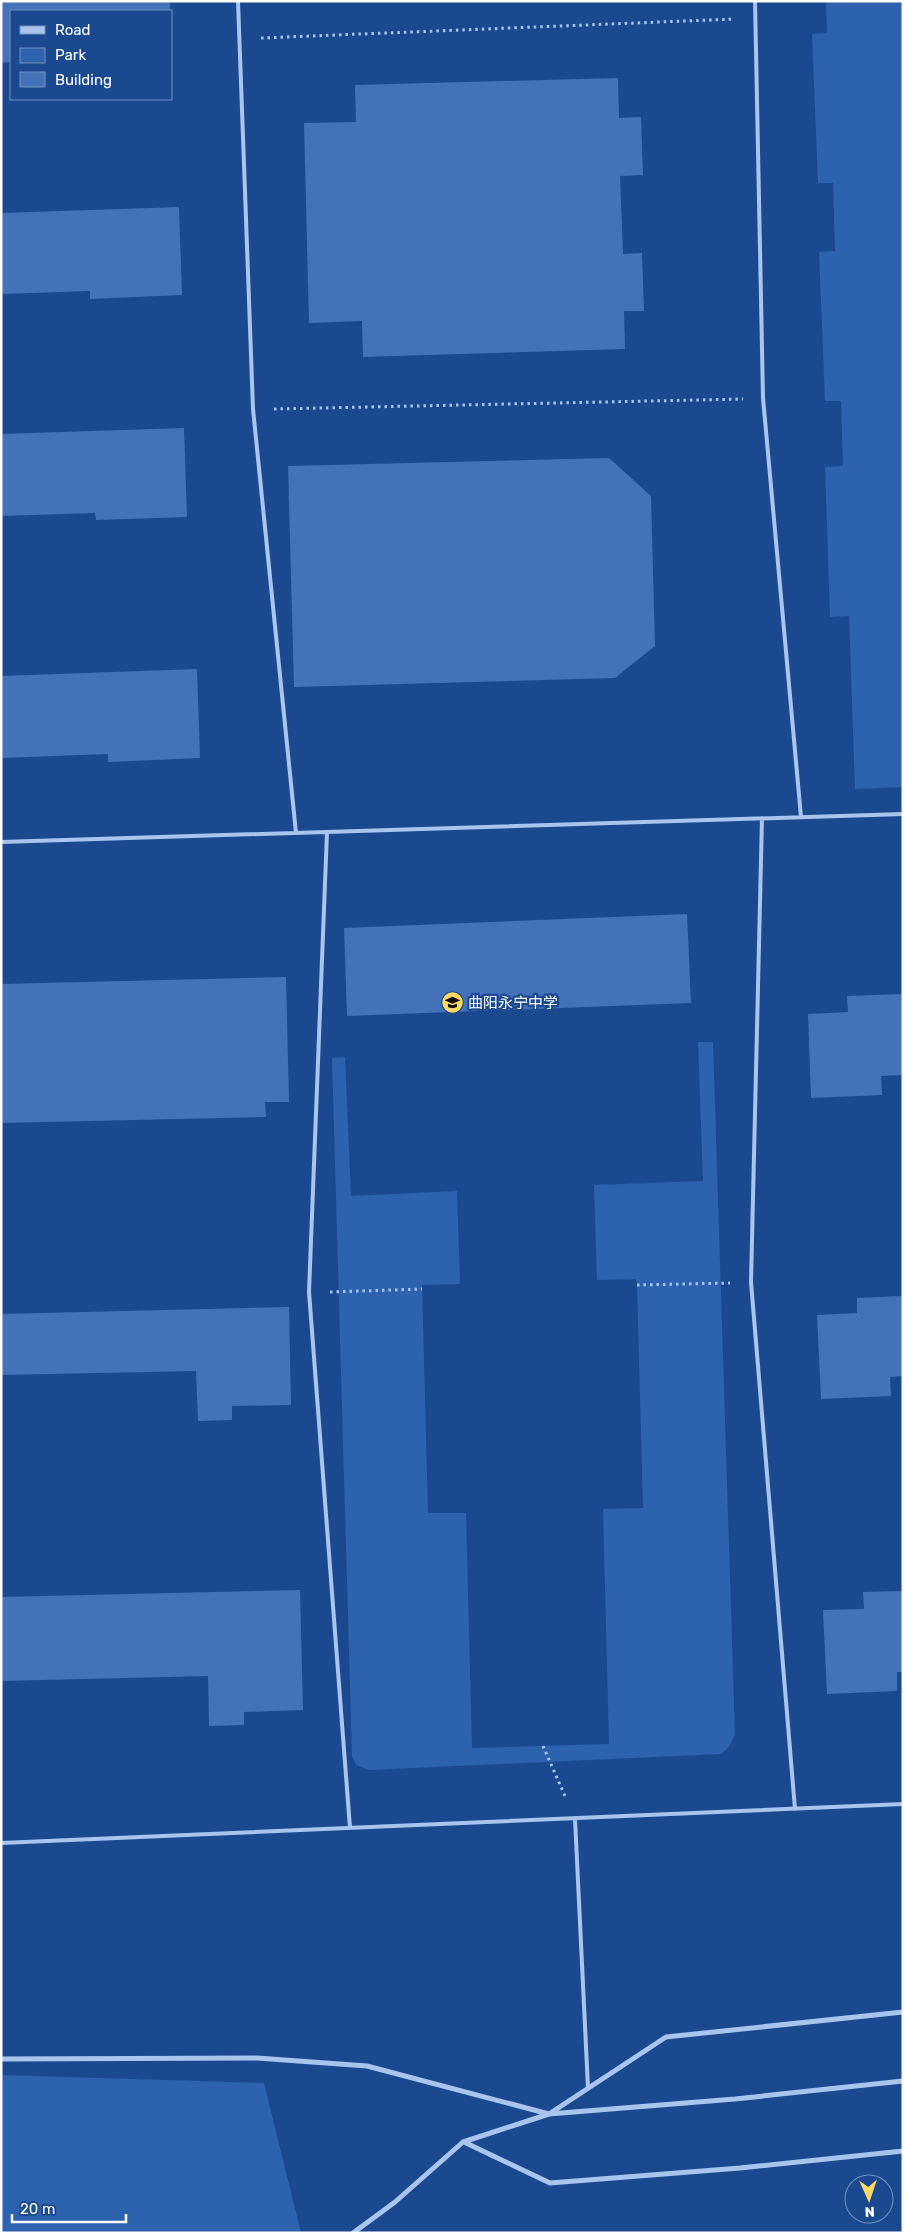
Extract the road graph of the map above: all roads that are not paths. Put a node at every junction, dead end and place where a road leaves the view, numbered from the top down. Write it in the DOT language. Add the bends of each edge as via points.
graph roads {
  1 [pos="238,1"];
  2 [pos="755,1"];
  3 [pos="903,814"];
  4 [pos="801,817"];
  5 [pos="762,818"];
  6 [pos="327,832"];
  7 [pos="296,833"];
  8 [pos="1,842"];
  9 [pos="903,1804"];
  10 [pos="795,1809"];
  11 [pos="575,1818"];
  12 [pos="350,1828"];
  13 [pos="1,1843"];
  14 [pos="903,2012"];
  15 [pos="1,2060"];
  16 [pos="903,2082"];
  17 [pos="588,2088"];
  18 [pos="549,2114"];
  19 [pos="464,2142"];
  20 [pos="903,2151"];
  21 [pos="354,2233"];
  1 -- 7 [label="lane" via="253,409"];
  2 -- 4 [label="lane" via="763,398"];
  3 -- 4 [label="lane"];
  4 -- 5 [label="lane"];
  5 -- 6 [label="lane"];
  5 -- 10 [label="lane" via="751,1282"];
  6 -- 7 [label="lane"];
  6 -- 12 [label="lane" via="309,1292"];
  7 -- 8 [label="lane"];
  9 -- 10 [label="lane"];
  10 -- 11 [label="lane"];
  11 -- 12 [label="lane"];
  11 -- 17 [label="lane"];
  12 -- 13 [label="lane"];
  14 -- 17 [label="street" via="666,2037"];
  15 -- 18 [label="street" via="257,2058 367,2066"];
  16 -- 18 [label="street"];
  17 -- 18 [label="street"];
  18 -- 19 [label="street"];
  19 -- 20 [label="street" via="550,2183"];
  19 -- 21 [label="street"];
}
